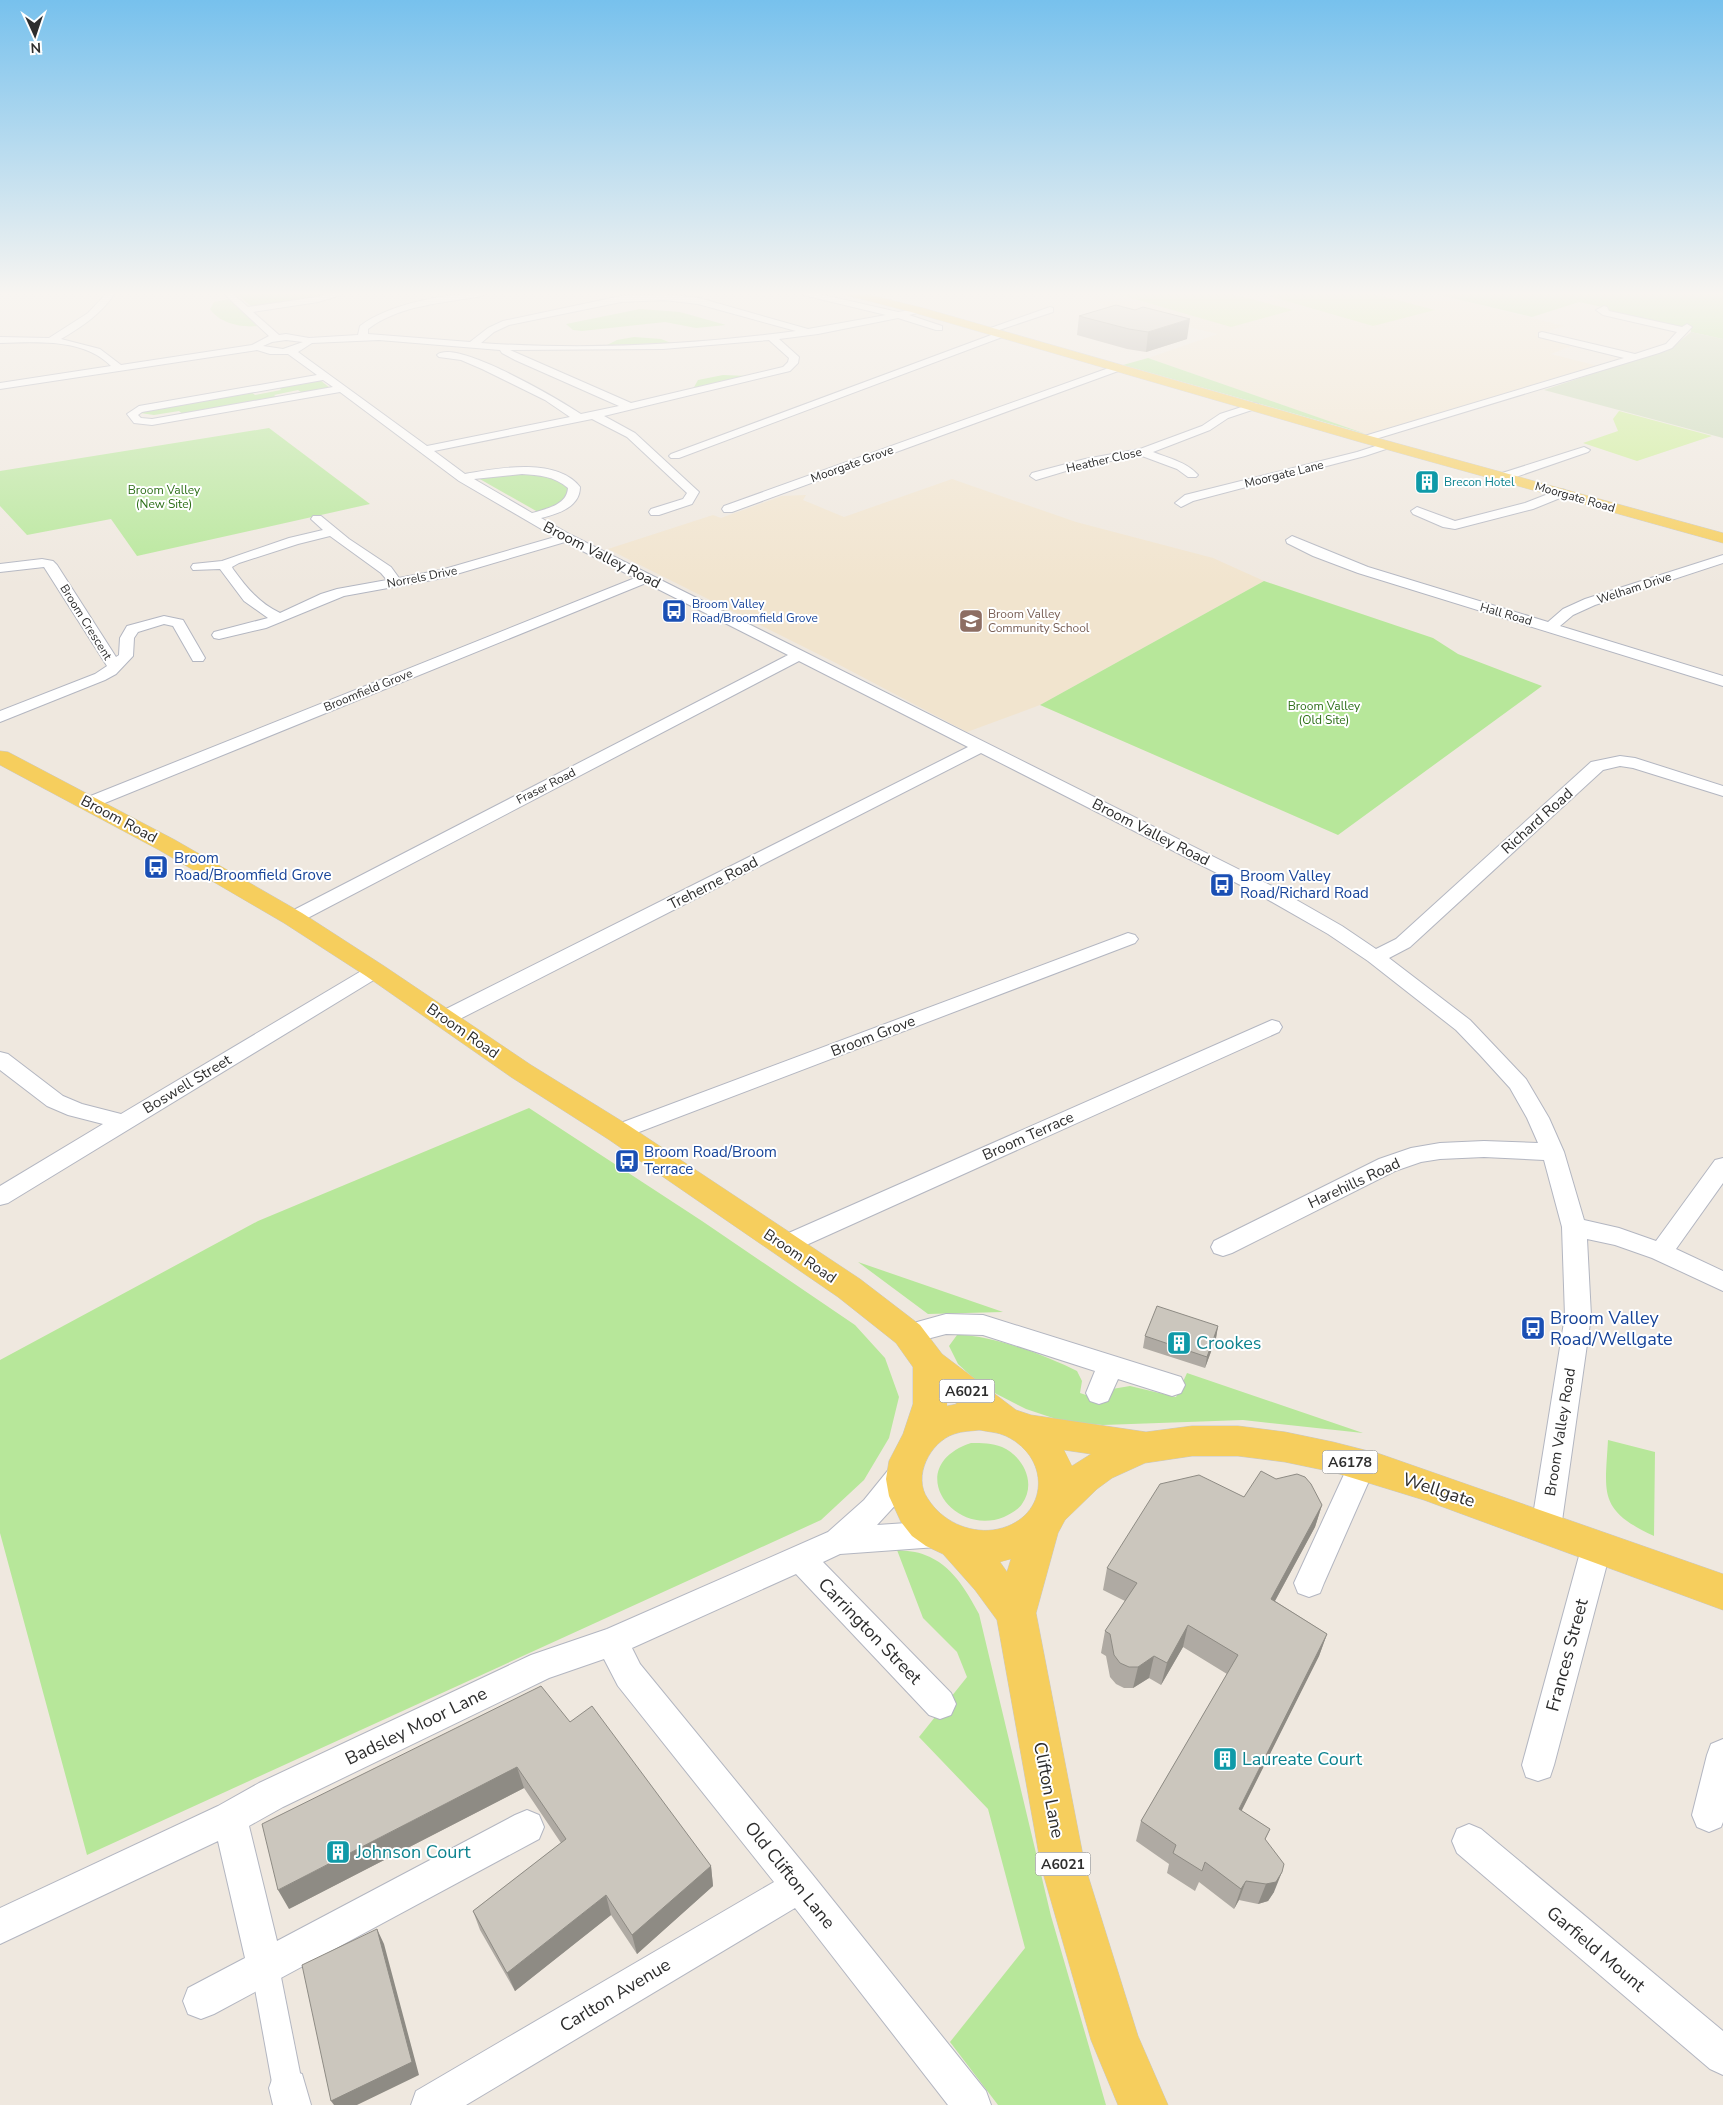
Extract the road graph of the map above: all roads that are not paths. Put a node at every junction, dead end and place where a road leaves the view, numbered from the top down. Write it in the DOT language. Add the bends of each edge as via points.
graph roads {
  1 [pos="242,391"];
  2 [pos="328,391"];
  3 [pos="344,391"];
  4 [pos="535,391"];
  5 [pos="595,391"];
  6 [pos="692,391"];
  7 [pos="842,391"];
  8 [pos="1053,391"];
  9 [pos="1201,391"];
  10 [pos="1525,391"];
  11 [pos="629,406"];
  12 [pos="1254,406"];
  13 [pos="594,415"];
  14 [pos="579,418"];
  15 [pos="1365,438"];
  16 [pos="1388,445"];
  17 [pos="422,450"];
  18 [pos="1584,450"];
  19 [pos="1143,452"];
  20 [pos="674,456"];
  21 [pos="1058,470"];
  22 [pos="1192,475"];
  23 [pos="1036,476"];
  24 [pos="1072,477"];
  25 [pos="1503,477"];
  26 [pos="463,478"];
  27 [pos="1560,493"];
  28 [pos="1182,503"];
  29 [pos="728,509"];
  30 [pos="1418,511"];
  31 [pos="655,512"];
  32 [pos="529,518"];
  33 [pos="317,519"];
  34 [pos="332,532"];
  35 [pos="566,538"];
  36 [pos="1723,538"];
  37 [pos="1292,540"];
  38 [pos="1723,559"];
  39 [pos="198,566"];
  40 [pos="225,566"];
  41 [pos="0,568"];
  42 [pos="646,578"];
  43 [pos="396,583"];
  44 [pos="280,618"];
  45 [pos="1550,628"];
  46 [pos="219,635"];
  47 [pos="800,655"];
  48 [pos="198,658"];
  49 [pos="114,666"];
  50 [pos="1723,681"];
  51 [pos="0,717"];
  52 [pos="981,747"];
  53 [pos="0,757"];
  54 [pos="1723,790"];
  55 [pos="89,802"];
  56 [pos="293,918"];
  57 [pos="1128,939"];
  58 [pos="1375,957"];
  59 [pos="375,970"];
  60 [pos="445,1018"];
  61 [pos="1272,1027"];
  62 [pos="0,1059"];
  63 [pos="124,1122"];
  64 [pos="618,1132"];
  65 [pos="1553,1152"];
  66 [pos="1723,1166"];
  67 [pos="0,1197"];
  68 [pos="1574,1228"];
  69 [pos="784,1245"];
  70 [pos="1223,1247"];
  71 [pos="1661,1252"];
  72 [pos="1723,1282"];
  73 [pos="908,1334"];
  74 [pos="930,1364"];
  75 [pos="1110,1365"];
  76 [pos="1172,1385"];
  77 [pos="1099,1393"];
  78 [pos="1013,1424"];
  79 [pos="1145,1447"];
  80 [pos="912,1455"];
  81 [pos="1362,1465"];
  82 [pos="1047,1517"];
  83 [pos="1546,1528"];
  84 [pos="947,1538"];
  85 [pos="838,1541"];
  86 [pos="1597,1545"];
  87 [pos="800,1558"];
  88 [pos="1309,1583"];
  89 [pos="1723,1592"];
  90 [pos="1016,1613"];
  91 [pos="612,1642"];
  92 [pos="940,1704"];
  93 [pos="1723,1755"];
  94 [pos="1538,1765"];
  95 [pos="1709,1816"];
  96 [pos="230,1818"];
  97 [pos="527,1827"];
  98 [pos="1469,1841"];
  99 [pos="800,1886"];
  100 [pos="0,1926"];
  101 [pos="266,1967"];
  102 [pos="201,2001"];
  103 [pos="1723,2056"];
  104 [pos="290,2097"];
  105 [pos="430,2105"];
  106 [pos="972,2105"];
  107 [pos="1143,2105"];
  1 -- 2 [label="street" via="140,409 132,414 138,421 152,422"];
  3 -- 17 [label="street, Broom Valley Road"];
  4 -- 14 [label="street"];
  5 -- 11 [label="street"];
  6 -- 11 [label="street"];
  7 -- 20 [label="street"];
  8 -- 29 [label="street, Moorgate Grove"];
  9 -- 12 [label="main road, Moorgate Road"];
  10 -- 15 [label="street"];
  11 -- 13 [label="street"];
  12 -- 15 [label="main road, Moorgate Road"];
  12 -- 19 [label="street, Heather Close"];
  13 -- 14 [label="street"];
  13 -- 31 [label="street" via="631,435 693,492 688,501"];
  14 -- 17 [label="street"];
  15 -- 16 [label="main road, Moorgate Road"];
  16 -- 25 [label="main road, Moorgate Road"];
  16 -- 28 [label="street, Moorgate Lane" via="1188,498"];
  17 -- 26 [label="street, Broom Valley Road"];
  18 -- 25 [label="street"];
  19 -- 21 [label="street, Heather Close"];
  19 -- 22 [label="street" via="1181,467"];
  21 -- 23 [label="street, Heather Close"];
  21 -- 24 [label="street"];
  25 -- 27 [label="main road, Moorgate Road"];
  26 -- 32 [label="street, Broom Valley Road"];
  26 -- 32 [label="street, Broom Valley Road" via="491,472 530,471 571,483 574,496 570,501"];
  27 -- 30 [label="street" via="1529,506 1455,525"];
  27 -- 36 [label="main road, Moorgate Road"];
  32 -- 35 [label="street, Broom Valley Road"];
  33 -- 34 [label="street"];
  34 -- 40 [label="street" via="283,544"];
  34 -- 43 [label="street" via="386,570"];
  35 -- 42 [label="street, Broom Valley Road"];
  35 -- 43 [label="street, Norrels Drive" via="461,570"];
  37 -- 45 [label="street, Hall Road" via="1354,567"];
  38 -- 45 [label="street, Welham Drive" via="1590,602 1568,612"];
  39 -- 40 [label="street"];
  40 -- 44 [label="street" via="250,601"];
  41 -- 49 [label="street, Broom Crescent" via="48,564"];
  42 -- 47 [label="street, Broom Valley Road"];
  42 -- 55 [label="street, Broomfield Grove"];
  43 -- 44 [label="street, Norrels Drive" via="326,597"];
  44 -- 46 [label="street, Norrels Drive"];
  45 -- 50 [label="street, Hall Road"];
  47 -- 52 [label="street, Broom Valley Road"];
  47 -- 56 [label="street, Fraser Road"];
  48 -- 49 [label="street" via="178,623 164,620 132,629 127,638 126,656"];
  49 -- 51 [label="street, Broom Crescent" via="100,677"];
  52 -- 58 [label="street, Broom Valley Road" via="1266,890"];
  52 -- 60 [label="street, Treherne Road"];
  53 -- 55 [label="main road, Broom Road / A6021"];
  54 -- 58 [label="street, Richard Road" via="1635,763 1620,761 1597,766 1403,943"];
  55 -- 56 [label="main road, Broom Road / A6021"];
  56 -- 59 [label="main road, Broom Road / A6021"];
  57 -- 64 [label="street, Broom Grove"];
  58 -- 65 [label="street, Broom Valley Road" via="1463,1026 1487,1050 1518,1084"];
  59 -- 60 [label="main road, Broom Road / A6021"];
  59 -- 63 [label="street, Boswell Street"];
  60 -- 64 [label="main road, Broom Road / A6021"];
  61 -- 69 [label="street, Broom Terrace"];
  62 -- 63 [label="street" via="55,1101"];
  63 -- 67 [label="street, Boswell Street"];
  64 -- 69 [label="main road, Broom Road / A6021"];
  65 -- 68 [label="street, Broom Valley Road"];
  65 -- 70 [label="street, Harehills Road" via="1484,1149 1419,1154 1387,1165"];
  66 -- 71 [label="street"];
  68 -- 71 [label="street" via="1619,1237"];
  68 -- 83 [label="street, Broom Valley Road" via="1578,1316"];
  69 -- 73 [label="main road, Broom Road / A6021" via="849,1288"];
  71 -- 72 [label="street"];
  73 -- 74 [label="main road, Broom Road / A6021"];
  73 -- 75 [label="street" via="946,1324 983,1325"];
  74 -- 78 [label="main road, Broom Road / A6021"];
  74 -- 80 [label="main road, A6021" via="930,1404"];
  75 -- 76 [label="street"];
  75 -- 77 [label="street"];
  78 -- 79 [label="main road, Wellgate / A6178"];
  78 -- 80 [label="main road, A6021" via="980,1416 956,1418 936,1426"];
  78 -- 82 [label="main road, A6021" via="1043,1444 1054,1464 1058,1486"];
  79 -- 81 [label="main road, Wellgate / A6178" via="1184,1441 1238,1441 1294,1447"];
  79 -- 82 [label="main road, Wellgate / A6178" via="1090,1472"];
  80 -- 84 [label="main road, A6021" via="905,1488 911,1505 922,1521"];
  80 -- 85 [label="street, Badsley Moor Lane" via="890,1493 870,1515"];
  81 -- 83 [label="main road, Wellgate / A6178"];
  81 -- 88 [label="street"];
  82 -- 84 [label="main road" via="1024,1538 1003,1546 979,1547"];
  82 -- 90 [label="main road, Clifton Lane / A6021" via="1028,1566"];
  83 -- 86 [label="main road, Wellgate / A6178"];
  84 -- 85 [label="street, Badsley Moor Lane"];
  84 -- 90 [label="main road, Clifton Lane / A6021" via="989,1578"];
  85 -- 87 [label="street, Badsley Moor Lane"];
  86 -- 89 [label="main road, Wellgate / A6178"];
  86 -- 94 [label="street, Frances Street"];
  87 -- 91 [label="street, Badsley Moor Lane"];
  87 -- 92 [label="street, Carrington Street"];
  90 -- 107 [label="main road, Clifton Lane / A6021" via="1063,1866 1115,2040"];
  91 -- 96 [label="street, Badsley Moor Lane" via="542,1665"];
  91 -- 99 [label="street, Old Clifton Lane" via="629,1675"];
  93 -- 95 [label="street"];
  96 -- 100 [label="street, Badsley Moor Lane"];
  96 -- 101 [label="street"];
  97 -- 101 [label="street"];
  98 -- 103 [label="street, Garfield Mount"];
  99 -- 105 [label="street, Carlton Avenue"];
  99 -- 106 [label="street, Old Clifton Lane"];
  101 -- 102 [label="street"];
  101 -- 104 [label="street"];
}
